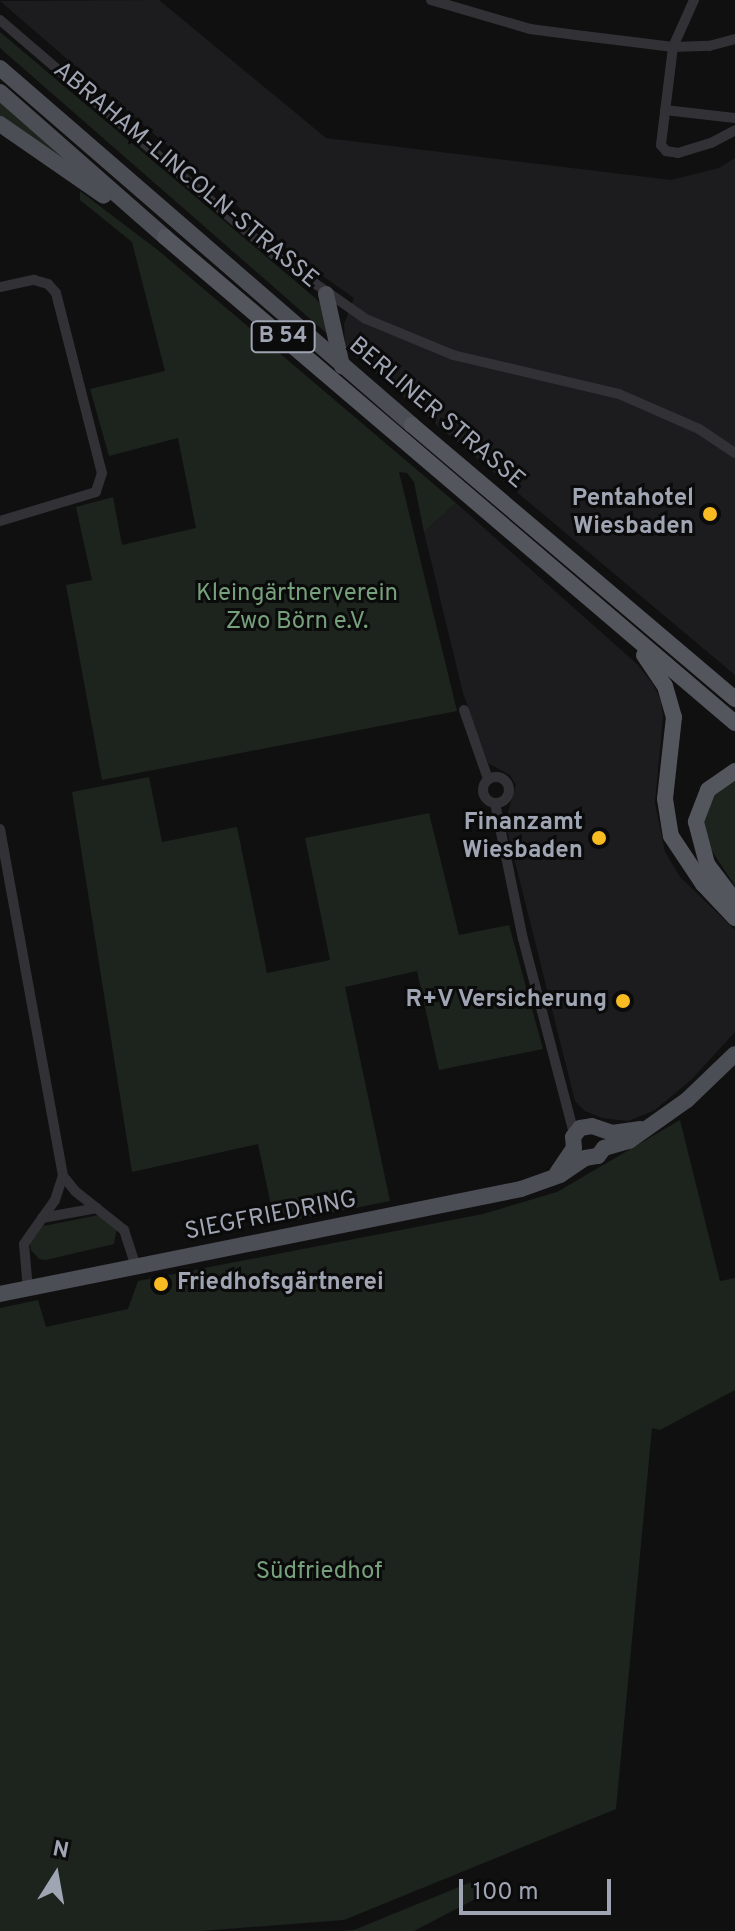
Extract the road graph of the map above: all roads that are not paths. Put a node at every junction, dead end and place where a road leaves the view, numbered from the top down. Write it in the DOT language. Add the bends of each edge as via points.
graph roads {
  1 [pos="431,0"];
  2 [pos="694,0"];
  3 [pos="0,20"];
  4 [pos="735,39"];
  5 [pos="673,47"];
  6 [pos="0,68"];
  7 [pos="0,92"];
  8 [pos="665,110"];
  9 [pos="735,118"];
  10 [pos="0,124"];
  11 [pos="735,130"];
  12 [pos="165,237"];
  13 [pos="0,287"];
  14 [pos="326,294"];
  15 [pos="342,366"];
  16 [pos="412,425"];
  17 [pos="735,453"];
  18 [pos="0,521"];
  19 [pos="615,620"];
  20 [pos="735,699"];
  21 [pos="464,710"];
  22 [pos="735,723"];
  23 [pos="735,771"];
  24 [pos="488,779"];
  25 [pos="495,803"];
  26 [pos="0,829"];
  27 [pos="735,901"];
  28 [pos="735,918"];
  29 [pos="735,1054"];
  30 [pos="588,1141"];
  31 [pos="63,1176"];
  32 [pos="97,1208"];
  33 [pos="42,1218"];
  34 [pos="136,1267"];
  35 [pos="28,1289"];
  36 [pos="0,1294"];
  1 -- 5 [label="street" via="530,29"];
  2 -- 5 [label="street"];
  3 -- 14 [label="street, ABRAHAM-LINCOLN-STRASSE"];
  4 -- 5 [label="street"];
  5 -- 8 [label="street"];
  6 -- 15 [label="main road, BERLINER STRASSE / B 54"];
  7 -- 12 [label="main road, BERLINER STRASSE / B 54"];
  8 -- 9 [label="street"];
  8 -- 11 [label="street" via="661,145 670,152 711,143"];
  10 -- 12 [label="main road"];
  12 -- 19 [label="highway, BERLINER STRASSE / B 54"];
  13 -- 18 [label="street" via="34,280 56,293 102,473 96,492"];
  14 -- 15 [label="main road"];
  14 -- 17 [label="street, ABRAHAM-LINCOLN-STRASSE" via="424,345 619,394 699,429"];
  15 -- 16 [label="main road, BERLINER STRASSE / B 54"];
  16 -- 20 [label="highway, BERLINER STRASSE / B 54"];
  19 -- 22 [label="highway, B 54"];
  19 -- 28 [label="highway" via="655,668 671,703 665,799 671,836 703,884"];
  21 -- 24 [label="street"];
  23 -- 27 [label="highway" via="708,790 696,822 707,864"];
  24 -- 25 [label="street" via="483,792"];
  24 -- 25 [label="street" via="500,777 509,786 507,798"];
  25 -- 30 [label="street" via="523,939 565,1099"];
  26 -- 31 [label="street"];
  29 -- 30 [label="main road, SIEGFRIEDRING" via="687,1100 629,1141"];
  30 -- 34 [label="main road, SIEGFRIEDRING" via="550,1179 481,1200"];
  31 -- 32 [label="street"];
  31 -- 33 [label="street"];
  32 -- 33 [label="street"];
  32 -- 34 [label="street" via="124,1230"];
  33 -- 35 [label="street" via="24,1244"];
  34 -- 35 [label="main road, SIEGFRIEDRING"];
  35 -- 36 [label="main road, SIEGFRIEDRING"];
}
